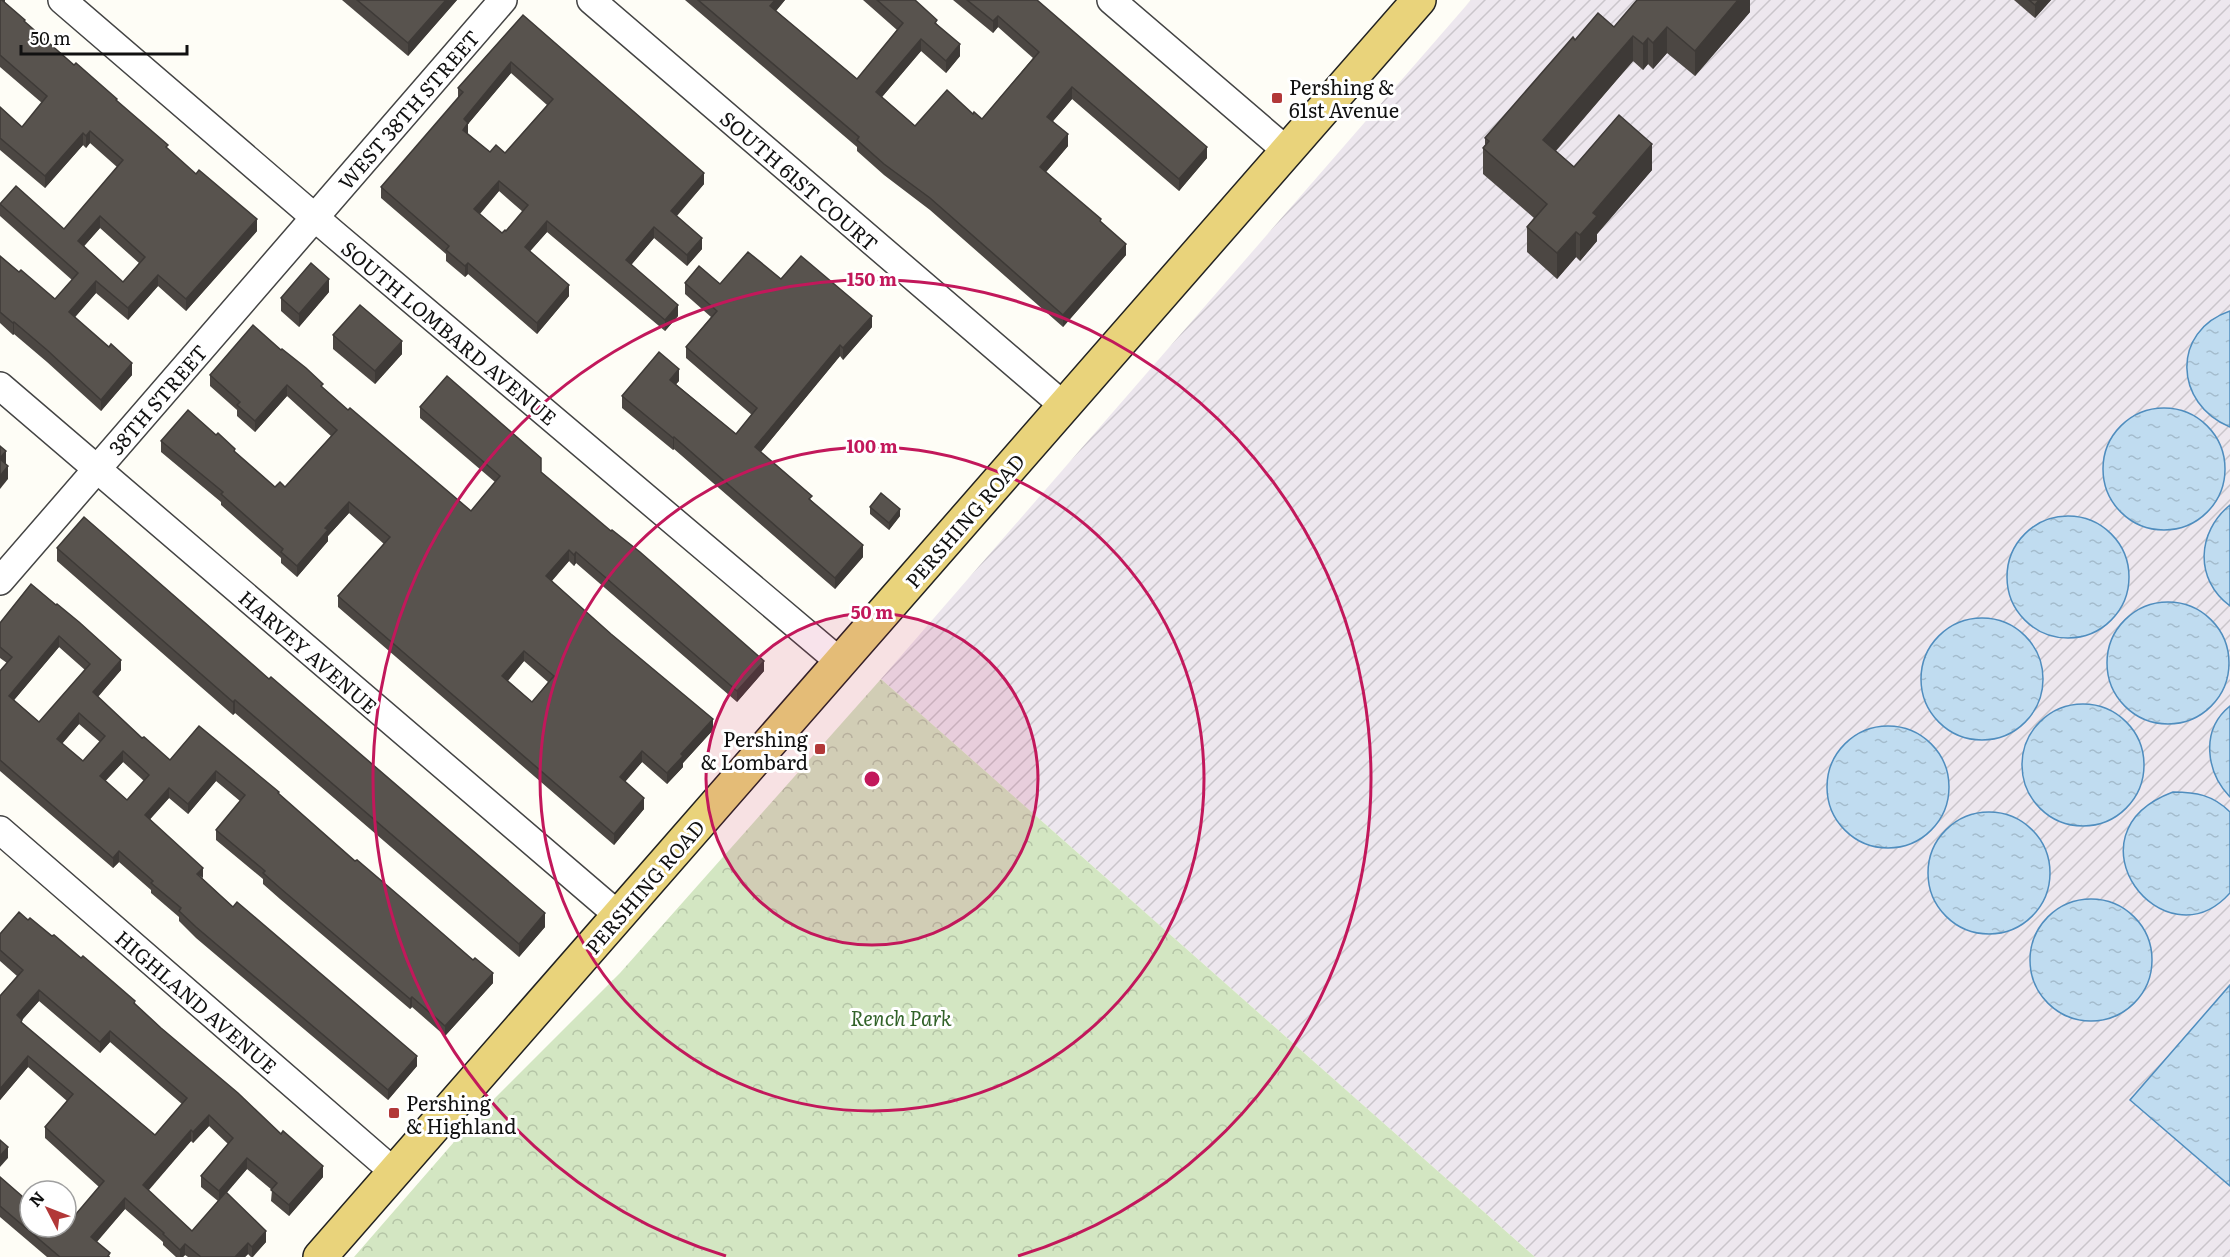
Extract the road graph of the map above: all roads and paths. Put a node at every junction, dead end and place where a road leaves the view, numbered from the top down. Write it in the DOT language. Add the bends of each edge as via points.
graph roads {
  1 [pos="62,0"];
  2 [pos="503,0"];
  3 [pos="591,0"];
  4 [pos="1111,0"];
  5 [pos="1419,0"];
  6 [pos="1287,151"];
  7 [pos="314,217"];
  8 [pos="0,386"];
  9 [pos="1064,406"];
  10 [pos="97,469"];
  11 [pos="0,581"];
  12 [pos="840,662"];
  13 [pos="0,830"];
  14 [pos="618,915"];
  15 [pos="394,1172"];
  16 [pos="320,1257"];
  1 -- 7 [label="street, SOUTH LOMBARD AVENUE"];
  2 -- 7 [label="street, WEST 38TH STREET"];
  3 -- 9 [label="street, SOUTH 61ST COURT"];
  4 -- 6 [label="street"];
  5 -- 6 [label="main road, PERSHING ROAD"];
  6 -- 9 [label="main road, PERSHING ROAD"];
  7 -- 10 [label="street, 38TH STREET"];
  7 -- 12 [label="street, SOUTH LOMBARD AVENUE"];
  8 -- 10 [label="street, HARVEY AVENUE"];
  9 -- 12 [label="main road, PERSHING ROAD"];
  10 -- 11 [label="street, 38TH STREET"];
  10 -- 14 [label="street, HARVEY AVENUE"];
  12 -- 14 [label="main road, PERSHING ROAD"];
  13 -- 15 [label="street, HIGHLAND AVENUE"];
  14 -- 15 [label="main road, PERSHING ROAD"];
  15 -- 16 [label="main road, PERSHING ROAD"];
}
